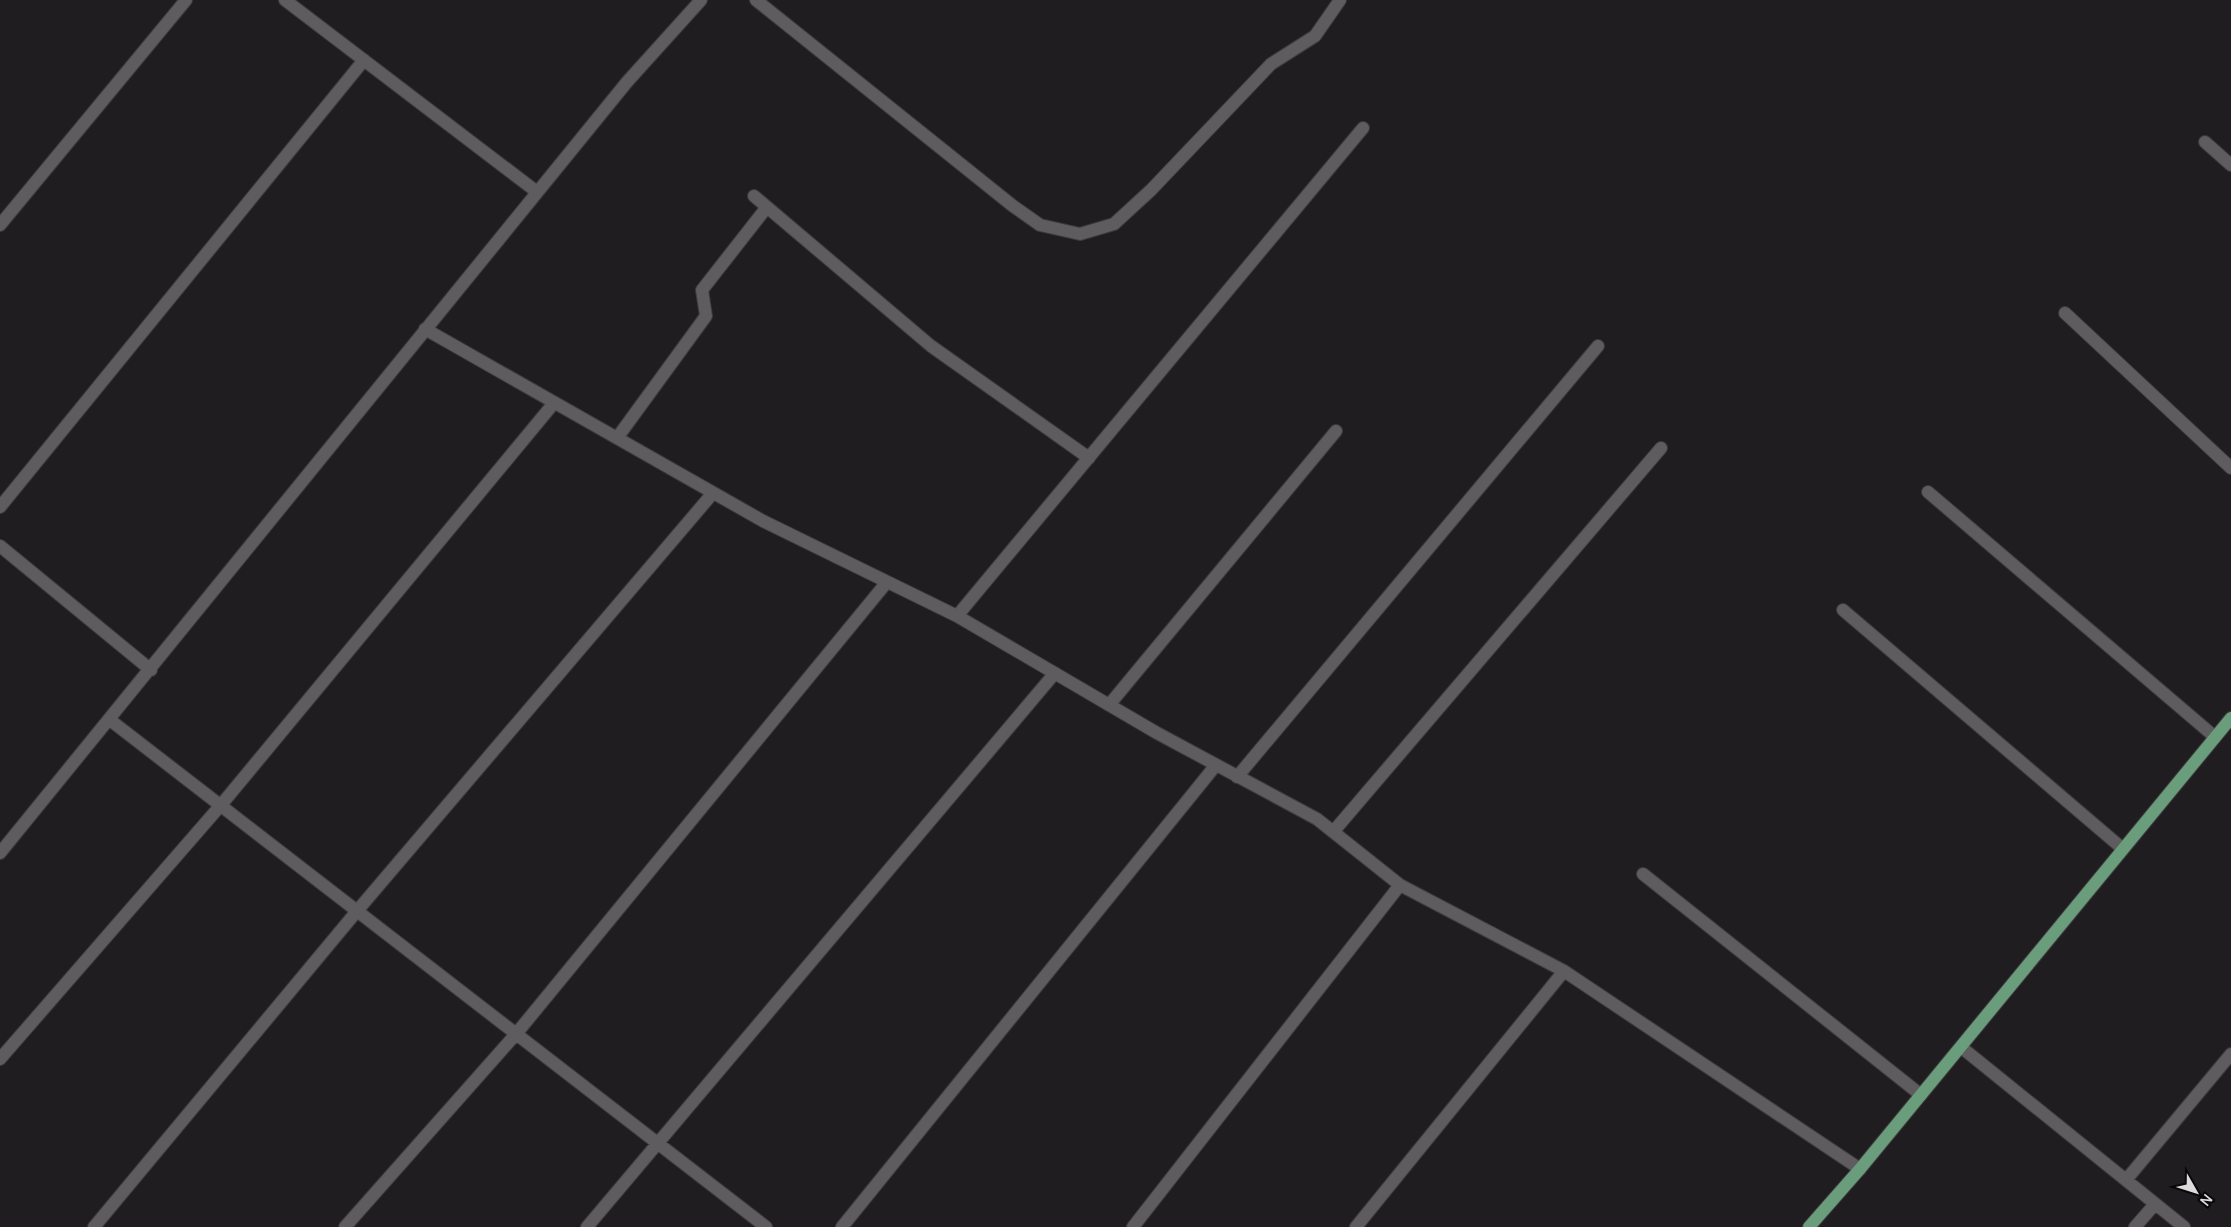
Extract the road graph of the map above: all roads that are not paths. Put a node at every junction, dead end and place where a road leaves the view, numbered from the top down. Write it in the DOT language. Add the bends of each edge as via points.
graph roads {
  1 [pos="186,0"];
  2 [pos="285,0"];
  3 [pos="701,0"];
  4 [pos="756,0"];
  5 [pos="1340,0"];
  6 [pos="364,60"];
  7 [pos="1363,128"];
  8 [pos="2204,142"];
  9 [pos="2231,165"];
  10 [pos="537,192"];
  11 [pos="754,196"];
  12 [pos="767,207"];
  13 [pos="0,225"];
  14 [pos="2065,313"];
  15 [pos="425,329"];
  16 [pos="1598,346"];
  17 [pos="554,402"];
  18 [pos="1336,431"];
  19 [pos="617,438"];
  20 [pos="1661,448"];
  21 [pos="1089,458"];
  22 [pos="2231,468"];
  23 [pos="1928,492"];
  24 [pos="713,493"];
  25 [pos="0,507"];
  26 [pos="0,546"];
  27 [pos="887,582"];
  28 [pos="1843,610"];
  29 [pos="957,616"];
  30 [pos="151,670"];
  31 [pos="1055,673"];
  32 [pos="1109,705"];
  33 [pos="2231,718"];
  34 [pos="110,720"];
  35 [pos="2215,737"];
  36 [pos="1216,765"];
  37 [pos="1238,777"];
  38 [pos="221,806"];
  39 [pos="1333,832"];
  40 [pos="2123,849"];
  41 [pos="0,853"];
  42 [pos="1643,874"];
  43 [pos="1400,885"];
  44 [pos="357,910"];
  45 [pos="1564,971"];
  46 [pos="516,1034"];
  47 [pos="1961,1046"];
  48 [pos="2231,1054"];
  49 [pos="0,1059"];
  50 [pos="1921,1095"];
  51 [pos="659,1144"];
  52 [pos="1860,1170"];
  53 [pos="2126,1180"];
  54 [pos="2155,1204"];
  55 [pos="94,1227"];
  56 [pos="345,1227"];
  57 [pos="587,1227"];
  58 [pos="766,1227"];
  59 [pos="842,1227"];
  60 [pos="1133,1227"];
  61 [pos="1356,1227"];
  62 [pos="1809,1227"];
  63 [pos="2135,1227"];
  64 [pos="2184,1227"];
  1 -- 13 [label="street"];
  2 -- 6 [label="street"];
  3 -- 10 [label="street" via="627,82"];
  4 -- 5 [label="street" via="1013,206 1040,225 1080,234 1114,224 1151,190 1270,64 1314,36"];
  6 -- 10 [label="street"];
  6 -- 25 [label="street"];
  7 -- 21 [label="street"];
  8 -- 9 [label="street"];
  10 -- 15 [label="street"];
  11 -- 12 [label="street"];
  12 -- 19 [label="street" via="702,290 706,316"];
  12 -- 21 [label="street" via="931,346"];
  14 -- 22 [label="street"];
  15 -- 17 [label="street"];
  15 -- 30 [label="street"];
  16 -- 37 [label="street"];
  17 -- 19 [label="street"];
  17 -- 38 [label="street"];
  18 -- 32 [label="street"];
  19 -- 24 [label="street"];
  20 -- 39 [label="street"];
  21 -- 29 [label="street"];
  23 -- 35 [label="street"];
  24 -- 27 [label="street"];
  24 -- 44 [label="street"];
  26 -- 30 [label="street"];
  27 -- 29 [label="street"];
  27 -- 46 [label="street"];
  28 -- 40 [label="street"];
  29 -- 31 [label="street"];
  30 -- 34 [label="street"];
  31 -- 32 [label="street"];
  31 -- 51 [label="street"];
  32 -- 36 [label="street"];
  33 -- 35 [label="main road"];
  34 -- 38 [label="street"];
  34 -- 41 [label="street"];
  35 -- 40 [label="main road"];
  36 -- 37 [label="street"];
  36 -- 59 [label="street"];
  37 -- 39 [label="street" via="1318,820"];
  38 -- 44 [label="street"];
  38 -- 49 [label="street"];
  39 -- 43 [label="street"];
  40 -- 47 [label="main road"];
  42 -- 50 [label="street"];
  43 -- 45 [label="street"];
  43 -- 60 [label="street"];
  44 -- 46 [label="street"];
  44 -- 55 [label="street"];
  45 -- 52 [label="street"];
  45 -- 61 [label="street"];
  46 -- 51 [label="street"];
  46 -- 56 [label="street"];
  47 -- 50 [label="main road"];
  47 -- 53 [label="street"];
  48 -- 53 [label="street"];
  50 -- 52 [label="main road"];
  51 -- 57 [label="street"];
  51 -- 58 [label="street"];
  52 -- 62 [label="main road"];
  53 -- 54 [label="street"];
  54 -- 63 [label="street"];
  54 -- 64 [label="street"];
}
